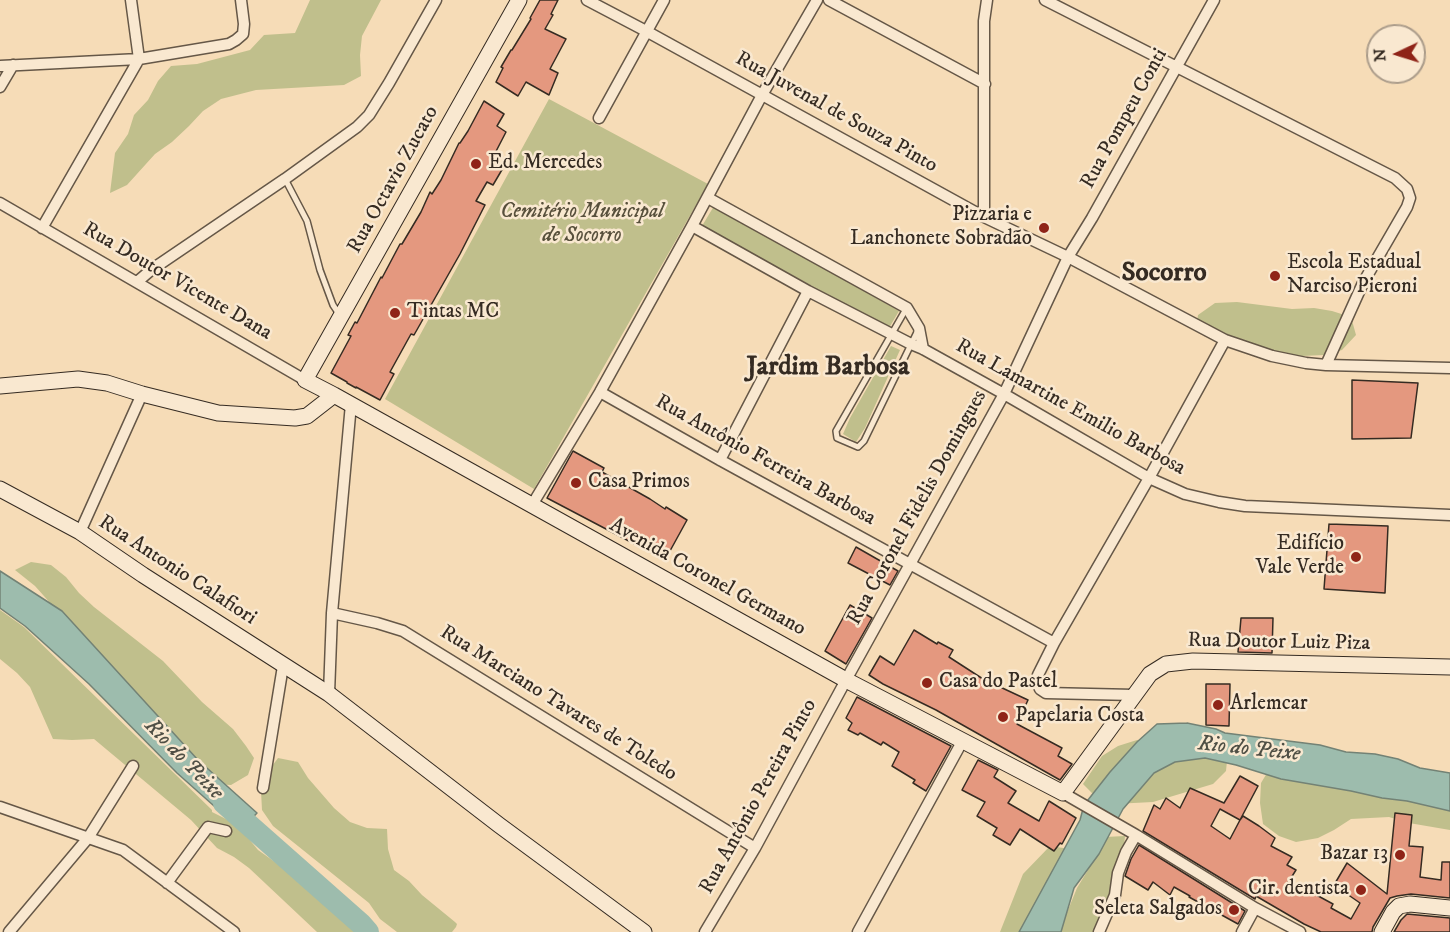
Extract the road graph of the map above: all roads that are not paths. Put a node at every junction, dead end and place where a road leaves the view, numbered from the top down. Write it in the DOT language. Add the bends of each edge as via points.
graph roads {
  1 [pos="131,0"];
  2 [pos="241,0"];
  3 [pos="436,0"];
  4 [pos="519,0"];
  5 [pos="587,0"];
  6 [pos="664,0"];
  7 [pos="817,0"];
  8 [pos="829,0"];
  9 [pos="987,0"];
  10 [pos="1045,0"];
  11 [pos="1214,0"];
  12 [pos="646,31"];
  13 [pos="140,59"];
  14 [pos="13,65"];
  15 [pos="0,66"];
  16 [pos="1176,67"];
  17 [pos="985,84"];
  18 [pos="0,87"];
  19 [pos="762,95"];
  20 [pos="599,118"];
  21 [pos="285,179"];
  22 [pos="708,198"];
  23 [pos="0,203"];
  24 [pos="984,217"];
  25 [pos="693,226"];
  26 [pos="42,228"];
  27 [pos="1068,256"];
  28 [pos="137,282"];
  29 [pos="808,291"];
  30 [pos="907,308"];
  31 [pos="341,318"];
  32 [pos="919,328"];
  33 [pos="893,335"];
  34 [pos="1225,340"];
  35 [pos="911,344"];
  36 [pos="923,349"];
  37 [pos="1326,365"];
  38 [pos="1450,368"];
  39 [pos="305,380"];
  40 [pos="0,386"];
  41 [pos="600,392"];
  42 [pos="142,394"];
  43 [pos="1004,394"];
  44 [pos="334,395"];
  45 [pos="351,405"];
  46 [pos="720,460"];
  47 [pos="1149,478"];
  48 [pos="0,489"];
  49 [pos="532,506"];
  50 [pos="1450,514"];
  51 [pos="80,532"];
  52 [pos="911,564"];
  53 [pos="332,613"];
  54 [pos="1054,643"];
  55 [pos="283,666"];
  56 [pos="1450,667"];
  57 [pos="846,680"];
  58 [pos="328,694"];
  59 [pos="1134,695"];
  60 [pos="963,740"];
  61 [pos="133,766"];
  62 [pos="263,788"];
  63 [pos="1067,795"];
  64 [pos="0,807"];
  65 [pos="226,831"];
  66 [pos="1134,833"];
  67 [pos="88,838"];
  68 [pos="756,848"];
  69 [pos="167,884"];
  70 [pos="1255,908"];
  71 [pos="1450,908"];
  72 [pos="9,932"];
  73 [pos="234,932"];
  74 [pos="644,932"];
  75 [pos="705,932"];
  76 [pos="858,932"];
  77 [pos="1099,932"];
  78 [pos="1242,932"];
  79 [pos="1300,932"];
  80 [pos="1382,932"];
  1 -- 13 [label="street"];
  2 -- 13 [label="street" via="243,34 236,40"];
  3 -- 21 [label="street" via="369,115 357,128"];
  4 -- 31 [label="street, Rua Octavio Zucato"];
  5 -- 12 [label="street, Rua Juvenal de Souza Pinto"];
  6 -- 12 [label="street"];
  7 -- 19 [label="street"];
  8 -- 17 [label="street"];
  9 -- 17 [label="street"];
  10 -- 16 [label="street"];
  11 -- 16 [label="street, Rua Pompeu Conti"];
  12 -- 19 [label="street, Rua Juvenal de Souza Pinto"];
  12 -- 20 [label="street"];
  13 -- 14 [label="street"];
  13 -- 26 [label="street"];
  14 -- 15 [label="street"];
  14 -- 18 [label="street"];
  16 -- 27 [label="street, Rua Pompeu Conti"];
  16 -- 37 [label="street" via="1395,178 1407,189 1407,207 1363,283"];
  17 -- 24 [label="street"];
  19 -- 22 [label="street"];
  19 -- 24 [label="street, Rua Juvenal de Souza Pinto"];
  21 -- 28 [label="street"];
  21 -- 31 [label="lane" via="307,221 320,270"];
  22 -- 25 [label="street"];
  22 -- 30 [label="street"];
  23 -- 26 [label="street, Rua Doutor Vicente Dana"];
  24 -- 27 [label="street, Rua Juvenal de Souza Pinto"];
  25 -- 29 [label="street, Rua Lamartine Emilio Barbosa"];
  25 -- 41 [label="street"];
  26 -- 28 [label="street, Rua Doutor Vicente Dana"];
  27 -- 34 [label="street, Rua Juvenal de Souza Pinto"];
  27 -- 43 [label="street, Rua Coronel Fidelis Domingues"];
  28 -- 39 [label="street, Rua Doutor Vicente Dana"];
  29 -- 33 [label="street, Rua Lamartine Emilio Barbosa"];
  29 -- 46 [label="street"];
  30 -- 32 [label="street"];
  30 -- 33 [label="lane"];
  31 -- 39 [label="street, Rua Octavio Zucato"];
  32 -- 35 [label="lane"];
  32 -- 36 [label="street"];
  33 -- 35 [label="street, Rua Lamartine Emilio Barbosa"];
  33 -- 35 [label="lane" via="836,431 837,438 858,447 864,441"];
  34 -- 37 [label="street, Rua Juvenal de Souza Pinto" via="1272,356"];
  34 -- 47 [label="street"];
  35 -- 36 [label="street, Rua Lamartine Emilio Barbosa"];
  36 -- 43 [label="street, Rua Lamartine Emilio Barbosa"];
  37 -- 38 [label="street, Rua Juvenal de Souza Pinto"];
  39 -- 44 [label="street, Rua Doutor Vicente Dana"];
  40 -- 42 [label="street" via="78,379"];
  41 -- 46 [label="street, Rua Antônio Ferreira Barbosa"];
  41 -- 49 [label="street"];
  42 -- 44 [label="street" via="218,413 295,418 307,416"];
  42 -- 51 [label="street"];
  43 -- 47 [label="street, Rua Lamartine Emilio Barbosa"];
  43 -- 52 [label="street, Rua Coronel Fidelis Domingues"];
  44 -- 45 [label="street, Avenida Coronel Germano"];
  45 -- 49 [label="street, Avenida Coronel Germano"];
  45 -- 53 [label="street"];
  46 -- 52 [label="street, Rua Antônio Ferreira Barbosa"];
  47 -- 50 [label="street, Rua Lamartine Emilio Barbosa" via="1185,494 1245,506"];
  47 -- 54 [label="street"];
  48 -- 51 [label="street, Rua Antonio Calafiori"];
  49 -- 57 [label="street, Avenida Coronel Germano"];
  51 -- 55 [label="street, Rua Antonio Calafiori"];
  52 -- 54 [label="street, Rua Antônio Ferreira Barbosa"];
  52 -- 57 [label="street, Rua Coronel Fidelis Domingues"];
  53 -- 58 [label="street"];
  53 -- 68 [label="street, Rua Marciano Tavares de Toledo" via="403,631"];
  54 -- 59 [label="street" via="1038,675 1040,689 1046,693"];
  55 -- 58 [label="street, Rua Antonio Calafiori"];
  55 -- 62 [label="street"];
  56 -- 59 [label="street, Rua Doutor Luiz Piza" via="1193,661 1166,664 1150,674"];
  57 -- 60 [label="street, Avenida Coronel Germano"];
  57 -- 68 [label="street, Rua Antônio Pereira Pinto"];
  58 -- 74 [label="street, Rua Antonio Calafiori"];
  59 -- 63 [label="street, Rua Doutor Luiz Piza"];
  60 -- 63 [label="street, Avenida Coronel Germano"];
  60 -- 76 [label="street"];
  61 -- 67 [label="street"];
  63 -- 66 [label="street"];
  64 -- 67 [label="street"];
  65 -- 69 [label="street" via="208,827"];
  66 -- 70 [label="street"];
  66 -- 77 [label="street"];
  67 -- 69 [label="street" via="123,850"];
  67 -- 72 [label="street"];
  68 -- 75 [label="street, Rua Antônio Pereira Pinto"];
  69 -- 73 [label="street"];
  70 -- 78 [label="street"];
  70 -- 79 [label="street"];
  71 -- 80 [label="street" via="1410,903 1400,906"];
}
